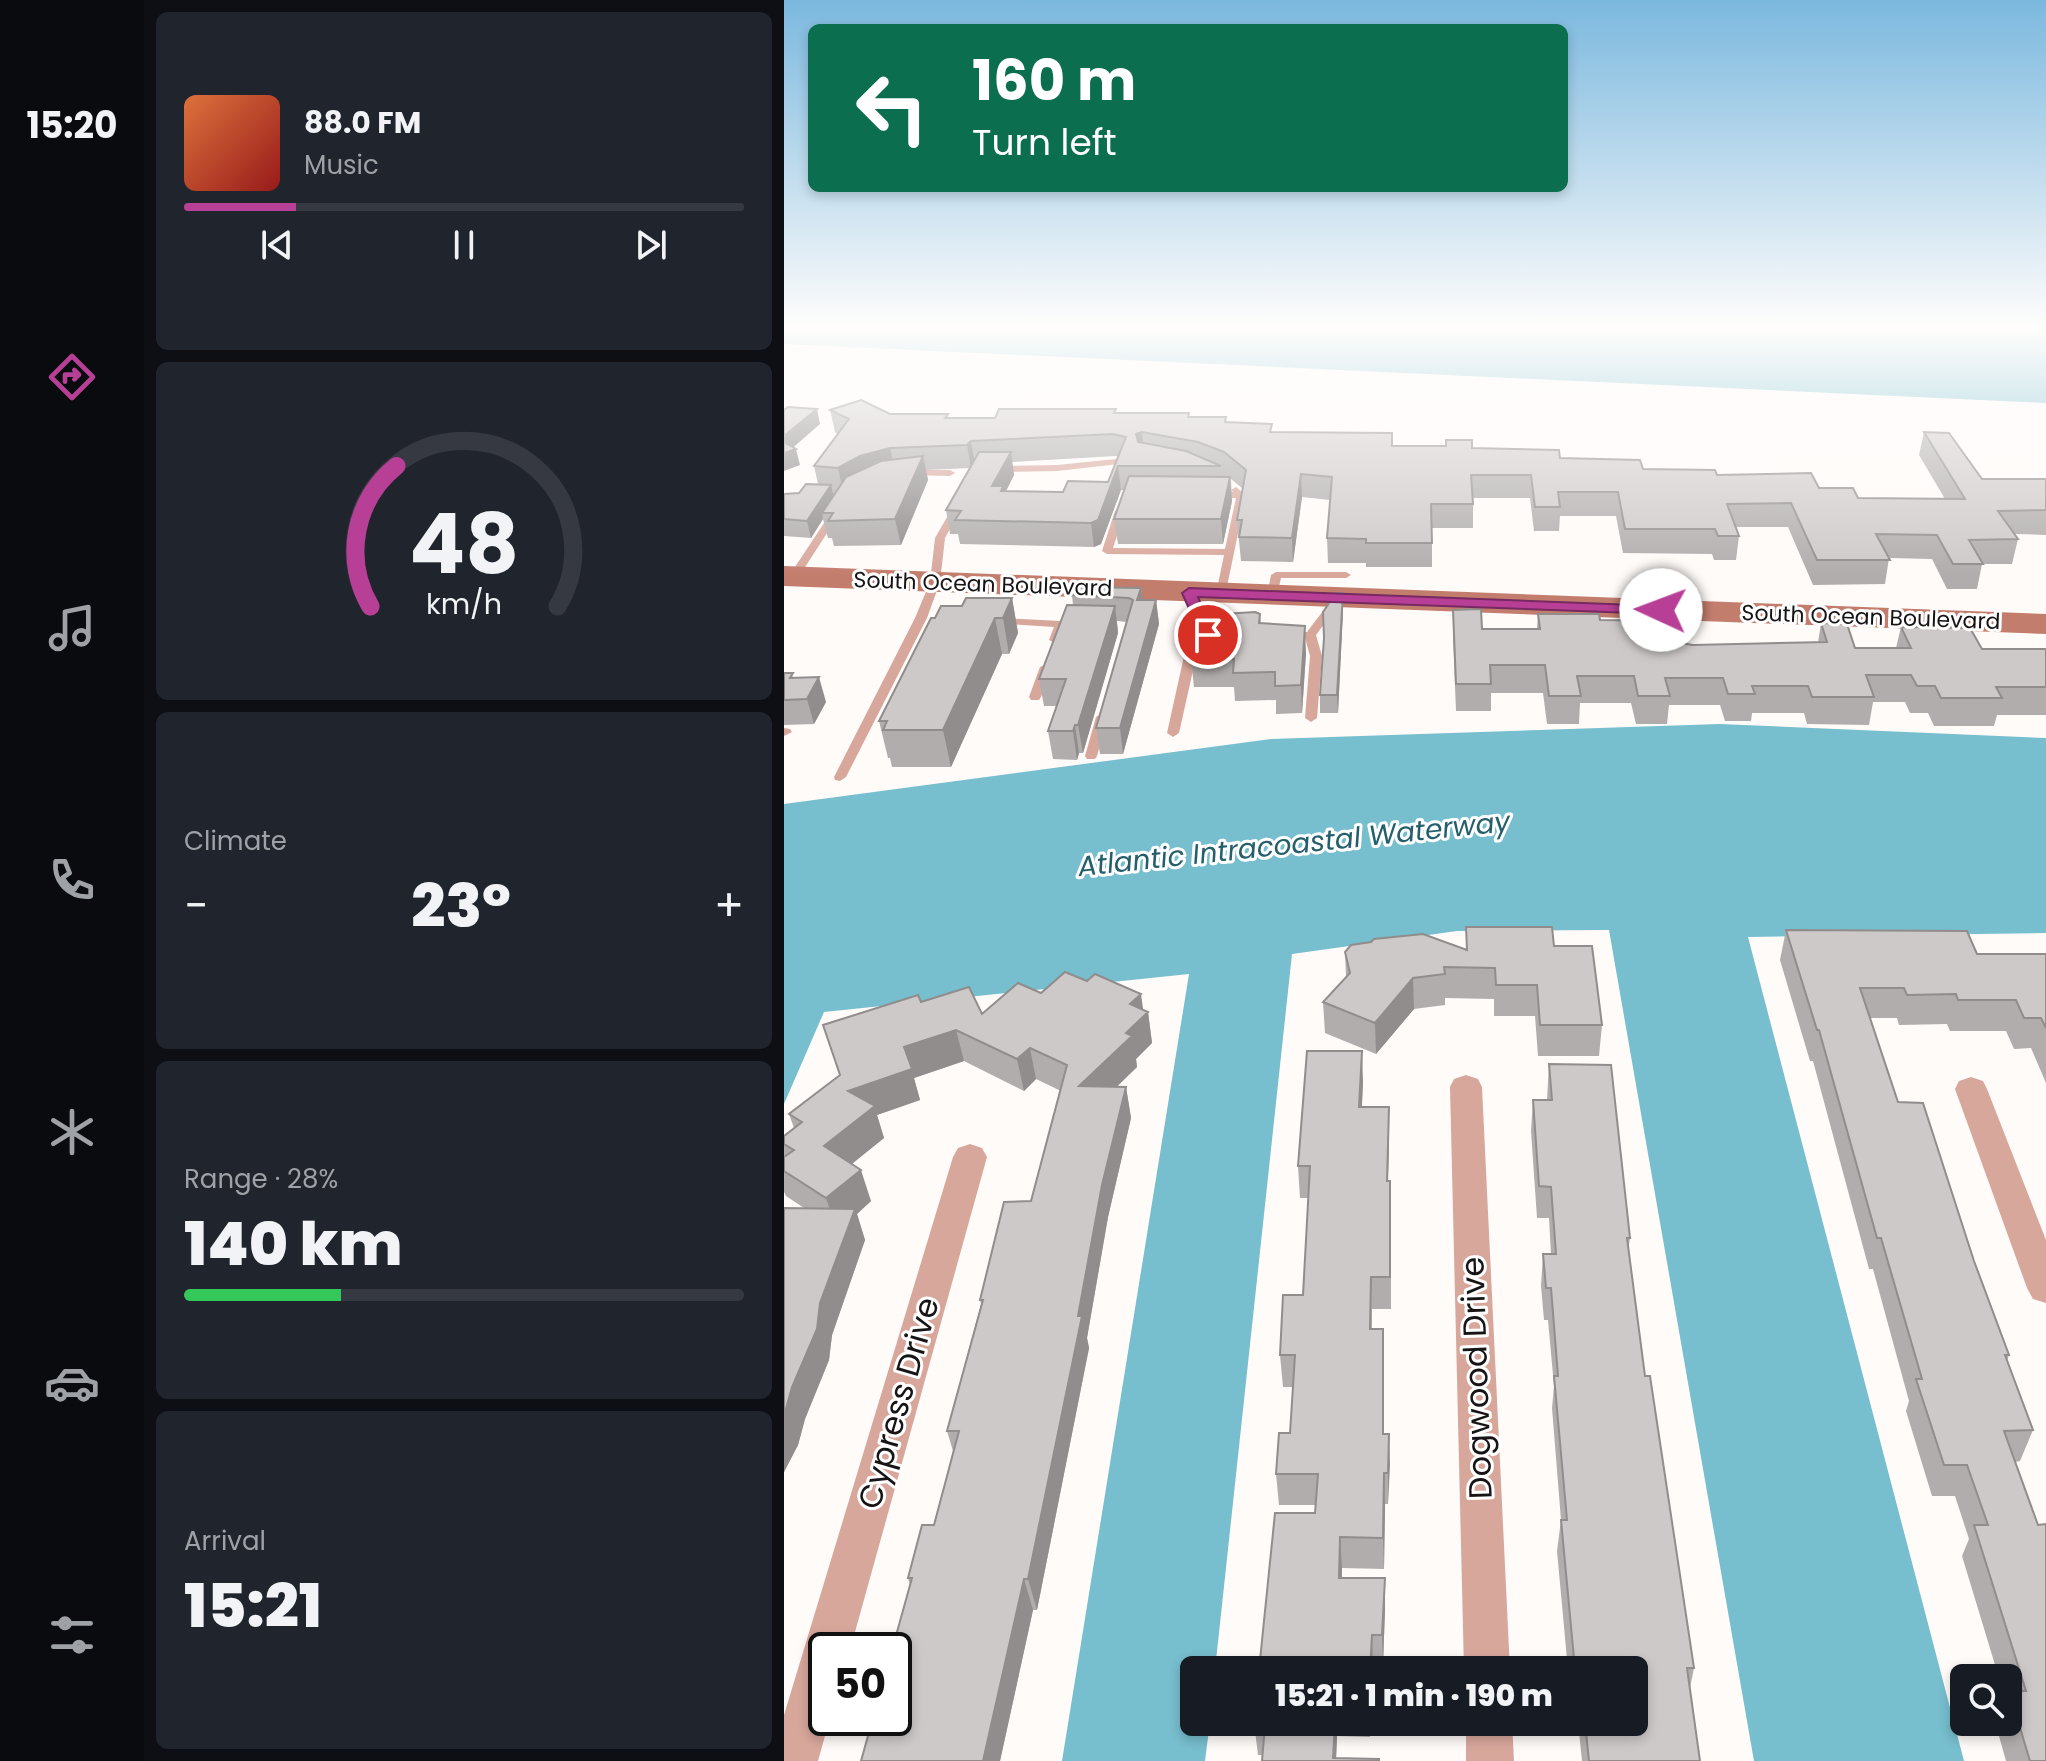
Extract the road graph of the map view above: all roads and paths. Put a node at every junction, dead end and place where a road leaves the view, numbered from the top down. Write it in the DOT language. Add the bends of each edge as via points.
graph roads {
  1 [pos="1116,462"];
  2 [pos="978,469"];
  3 [pos="950,473"];
  4 [pos="895,477"];
  5 [pos="1226,479"];
  6 [pos="1126,494"];
  7 [pos="1198,495"];
  8 [pos="1241,495"];
  9 [pos="846,497"];
  10 [pos="963,497"];
  11 [pos="1230,552"];
  12 [pos="789,576"];
  13 [pos="935,582"];
  14 [pos="1342,587"];
  15 [pos="1205,593"];
  16 [pos="921,618"];
  17 [pos="937,619"];
  18 [pos="983,621"];
  19 [pos="2046,624"];
  20 [pos="1208,635"];
  21 [pos="1233,635"];
  22 [pos="1279,635"];
  23 [pos="1310,635"];
  24 [pos="1035,697"];
  25 [pos="1107,699"];
  26 [pos="1311,718"];
  27 [pos="1173,733"];
  28 [pos="1091,756"];
  29 [pos="840,777"];
  30 [pos="1466,1087"];
  31 [pos="1971,1089"];
  32 [pos="970,1157"];
  33 [pos="2046,1288"];
  34 [pos="832,1632"];
  35 [pos="1486,1656"];
  36 [pos="808,1713"];
  37 [pos="1489,1736"];
  38 [pos="794,1761"];
  39 [pos="1490,1761"];
  1 -- 2 [label="lane"];
  3 -- 4 [label="lane"];
  5 -- 8 [label="lane"];
  6 -- 11 [label="lane" via="1107,551"];
  7 -- 8 [label="lane"];
  8 -- 11 [label="lane"];
  9 -- 12 [label="lane"];
  10 -- 13 [label="lane" via="940,538"];
  11 -- 15 [label="lane"];
  12 -- 13 [label="main road, South Ocean Boulevard"];
  13 -- 15 [label="main road, South Ocean Boulevard"];
  13 -- 16 [label="lane"];
  14 -- 15 [label="main road, South Ocean Boulevard" via="1272,596"];
  14 -- 19 [label="main road, South Ocean Boulevard"];
  14 -- 23 [label="lane"];
  15 -- 20 [label="lane"];
  16 -- 17 [label="lane"];
  16 -- 29 [label="lane"];
  18 -- 24 [label="lane" via="1068,625"];
  20 -- 21 [label="lane"];
  20 -- 27 [label="lane" via="1190,656"];
  22 -- 23 [label="lane"];
  23 -- 26 [label="lane" via="1316,656"];
  25 -- 28 [label="lane"];
  30 -- 35 [label="street, Dogwood Drive"];
  31 -- 33 [label="street"];
  32 -- 34 [label="street, Cypress Drive"];
  36 -- 38 [label="street, Cypress Drive"];
  37 -- 39 [label="street"];
}
